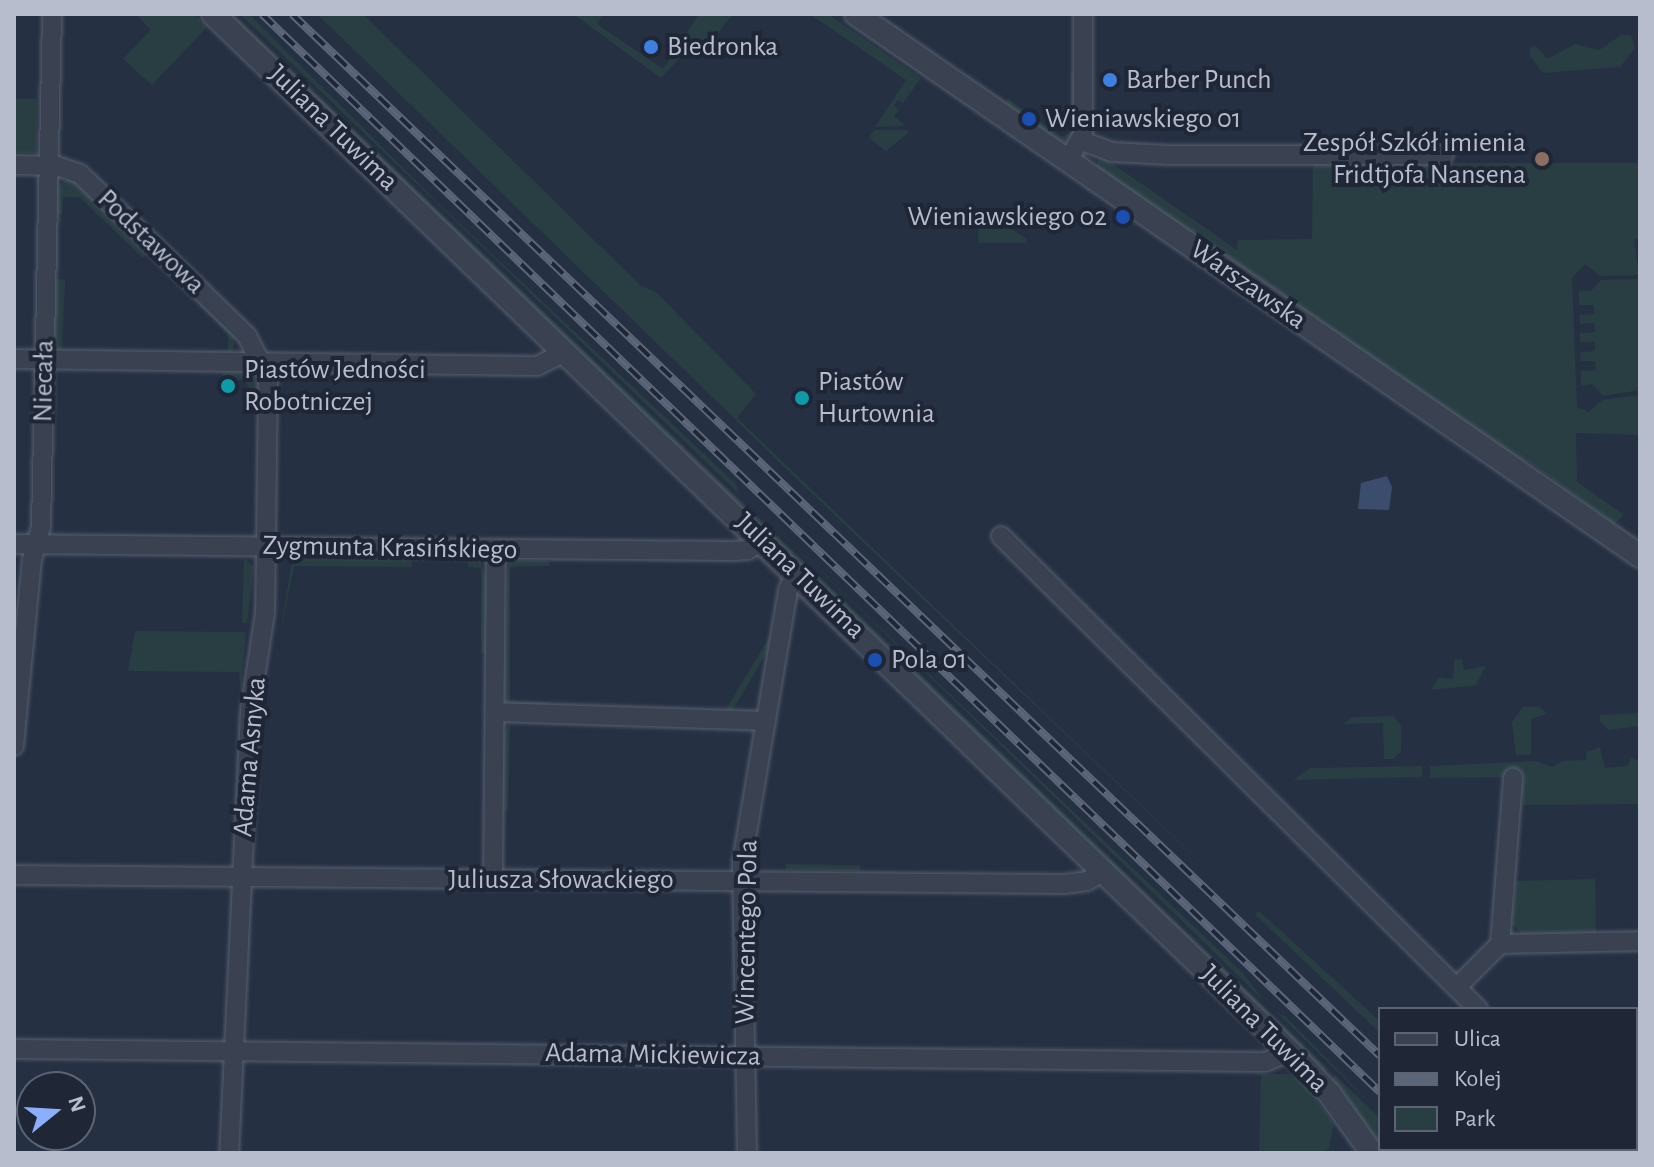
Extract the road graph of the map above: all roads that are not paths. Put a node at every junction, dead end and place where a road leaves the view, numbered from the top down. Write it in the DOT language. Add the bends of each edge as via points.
graph roads {
  1 [pos="52,14"];
  2 [pos="213,14"];
  3 [pos="856,14"];
  4 [pos="1083,14"];
  5 [pos="1082,141"];
  6 [pos="1444,155"];
  7 [pos="1068,161"];
  8 [pos="14,165"];
  9 [pos="50,165"];
  10 [pos="566,352"];
  11 [pos="14,359"];
  12 [pos="44,361"];
  13 [pos="264,363"];
  14 [pos="1001,536"];
  15 [pos="762,540"];
  16 [pos="14,544"];
  17 [pos="37,544"];
  18 [pos="267,546"];
  19 [pos="496,549"];
  20 [pos="1640,556"];
  21 [pos="797,573"];
  22 [pos="496,712"];
  23 [pos="766,721"];
  24 [pos="14,746"];
  25 [pos="1513,778"];
  26 [pos="1104,871"];
  27 [pos="14,875"];
  28 [pos="240,878"];
  29 [pos="493,880"];
  30 [pos="743,882"];
  31 [pos="1640,941"];
  32 [pos="1500,944"];
  33 [pos="1457,987"];
  34 [pos="1476,1007"];
  35 [pos="14,1049"];
  36 [pos="232,1050"];
  37 [pos="1290,1052"];
  38 [pos="746,1056"];
  39 [pos="1360,1148"];
  40 [pos="229,1153"];
  41 [pos="747,1153"];
  1 -- 9 [label="street, Niecała"];
  2 -- 10 [label="street, Juliana Tuwima"];
  3 -- 7 [label="street, Warszawska"];
  4 -- 5 [label="street"];
  5 -- 6 [label="street" via="1112,152 1168,155"];
  5 -- 7 [label="street"];
  7 -- 20 [label="street, Warszawska"];
  8 -- 9 [label="street, Podstawowa"];
  9 -- 12 [label="street, Niecała"];
  9 -- 13 [label="street, Podstawowa" via="70,169 91,184 247,336"];
  10 -- 13 [label="street" via="537,366"];
  10 -- 15 [label="street, Juliana Tuwima"];
  11 -- 12 [label="street"];
  12 -- 13 [label="street"];
  12 -- 17 [label="street, Niecała"];
  13 -- 18 [label="street, Adama Asnyka" via="269,385"];
  14 -- 33 [label="street"];
  15 -- 19 [label="street, Zygmunta Krasińskiego" via="742,551"];
  15 -- 21 [label="street, Juliana Tuwima"];
  16 -- 17 [label="street, Zygmunta Krasińskiego"];
  17 -- 18 [label="street, Zygmunta Krasińskiego"];
  17 -- 24 [label="street, Niecała"];
  18 -- 19 [label="street, Zygmunta Krasińskiego"];
  18 -- 28 [label="street, Adama Asnyka"];
  19 -- 22 [label="street"];
  21 -- 23 [label="street, Wincentego Pola" via="788,589"];
  21 -- 26 [label="street, Juliana Tuwima"];
  22 -- 23 [label="street" via="722,715"];
  22 -- 29 [label="street"];
  23 -- 30 [label="street, Wincentego Pola"];
  25 -- 32 [label="street"];
  26 -- 30 [label="street, Juliusza Słowackiego" via="1087,881 1064,884"];
  26 -- 37 [label="street, Juliana Tuwima"];
  27 -- 28 [label="street, Juliusza Słowackiego"];
  28 -- 29 [label="street, Juliusza Słowackiego"];
  28 -- 36 [label="street, Adama Asnyka"];
  29 -- 30 [label="street, Juliusza Słowackiego"];
  30 -- 38 [label="street, Wincentego Pola"];
  31 -- 32 [label="street"];
  32 -- 33 [label="street"];
  33 -- 34 [label="street"];
  35 -- 36 [label="street, Adama Mickiewicza"];
  36 -- 38 [label="street, Adama Mickiewicza"];
  36 -- 40 [label="street, Adama Asnyka"];
  37 -- 38 [label="street, Adama Mickiewicza" via="1265,1062"];
  37 -- 39 [label="street, Juliana Tuwima" via="1329,1093"];
  38 -- 41 [label="street, Wincentego Pola"];
}
